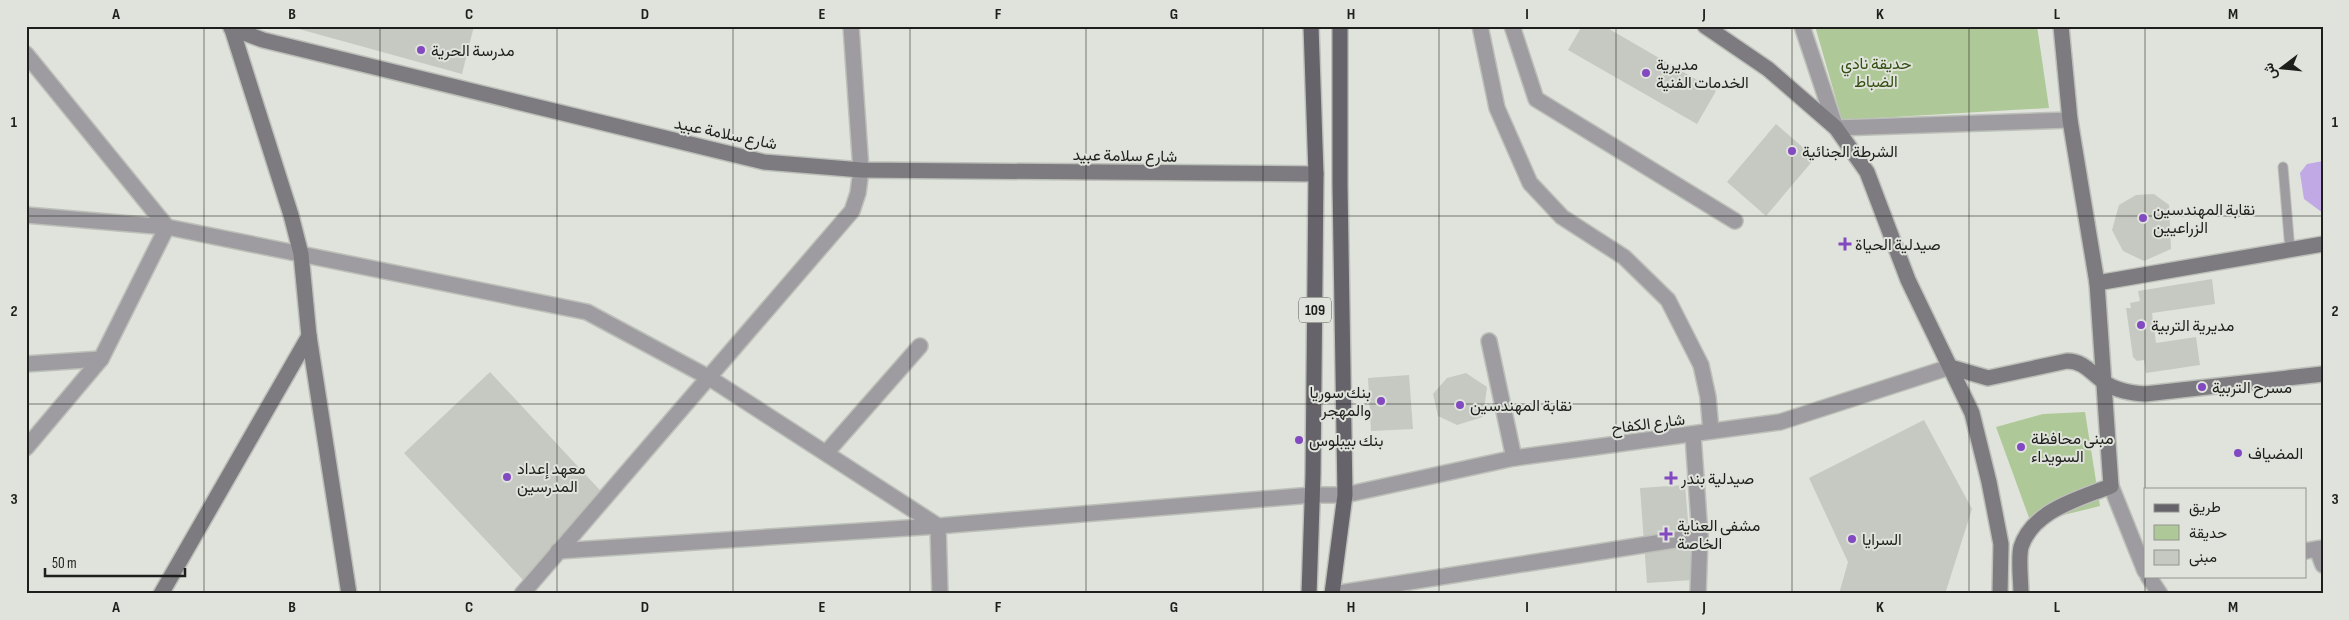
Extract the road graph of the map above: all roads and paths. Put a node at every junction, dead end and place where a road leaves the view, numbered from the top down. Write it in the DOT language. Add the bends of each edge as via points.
graph roads {
  1 [pos="851,26"];
  2 [pos="1311,26"];
  3 [pos="1340,26"];
  4 [pos="1480,26"];
  5 [pos="1512,26"];
  6 [pos="1705,26"];
  7 [pos="1802,26"];
  8 [pos="2062,26"];
  9 [pos="231,27"];
  10 [pos="26,54"];
  11 [pos="2070,120"];
  12 [pos="1836,128"];
  13 [pos="2283,167"];
  14 [pos="862,170"];
  15 [pos="1316,174"];
  16 [pos="26,215"];
  17 [pos="1735,221"];
  18 [pos="167,227"];
  19 [pos="2323,244"];
  20 [pos="2290,250"];
  21 [pos="301,254"];
  22 [pos="2097,283"];
  23 [pos="309,336"];
  24 [pos="1489,341"];
  25 [pos="920,346"];
  26 [pos="101,359"];
  27 [pos="26,364"];
  28 [pos="1950,367"];
  29 [pos="2323,374"];
  30 [pos="708,377"];
  31 [pos="2104,382"];
  32 [pos="1711,431"];
  33 [pos="1693,435"];
  34 [pos="26,448"];
  35 [pos="826,453"];
  36 [pos="1514,458"];
  37 [pos="2111,486"];
  38 [pos="1312,495"];
  39 [pos="1345,495"];
  40 [pos="938,526"];
  41 [pos="1700,536"];
  42 [pos="2315,549"];
  43 [pos="558,551"];
  44 [pos="2144,559"];
  45 [pos="2323,566"];
  46 [pos="2152,578"];
  47 [pos="161,594"];
  48 [pos="349,594"];
  49 [pos="522,594"];
  50 [pos="940,594"];
  51 [pos="1309,594"];
  52 [pos="1332,594"];
  53 [pos="1698,594"];
  54 [pos="2000,594"];
  55 [pos="2021,594"];
  56 [pos="2160,594"];
  1 -- 14 [label="street"];
  2 -- 15 [label="main road, 109"];
  3 -- 39 [label="main road"];
  4 -- 32 [label="street" via="1497,108 1530,183 1562,217 1624,257 1668,300 1701,365"];
  5 -- 17 [label="street" via="1536,99"];
  6 -- 12 [label="street" via="1768,69"];
  7 -- 12 [label="street"];
  8 -- 11 [label="street"];
  9 -- 14 [label="street, شارع سلامة عبيد" via="263,40 764,162"];
  9 -- 21 [label="street"];
  10 -- 18 [label="street"];
  11 -- 12 [label="street"];
  11 -- 22 [label="street"];
  12 -- 28 [label="street" via="1867,172 1908,280"];
  13 -- 20 [label="lane"];
  14 -- 15 [label="street, شارع سلامة عبيد"];
  14 -- 30 [label="street" via="852,211"];
  15 -- 38 [label="main road, 109"];
  16 -- 18 [label="street"];
  18 -- 21 [label="street"];
  18 -- 26 [label="street"];
  19 -- 20 [label="street"];
  20 -- 22 [label="street"];
  21 -- 23 [label="street"];
  21 -- 30 [label="street" via="587,312"];
  22 -- 31 [label="street"];
  23 -- 47 [label="street"];
  23 -- 48 [label="street"];
  24 -- 36 [label="street"];
  25 -- 35 [label="street"];
  26 -- 27 [label="street"];
  26 -- 34 [label="street"];
  28 -- 31 [label="street" via="1988,378 2075,361"];
  28 -- 32 [label="street, شارع الكفاح" via="1780,422"];
  28 -- 54 [label="street" via="1972,413 1989,482 2001,544"];
  29 -- 31 [label="street" via="2145,394 2117,389"];
  30 -- 35 [label="street"];
  30 -- 43 [label="street"];
  31 -- 37 [label="street"];
  32 -- 33 [label="street, شارع الكفاح"];
  33 -- 36 [label="street, شارع الكفاح"];
  33 -- 41 [label="street"];
  35 -- 40 [label="street"];
  36 -- 39 [label="street, شارع الكفاح"];
  37 -- 44 [label="street"];
  37 -- 55 [label="street" via="2054,510 2033,526 2021,548"];
  38 -- 39 [label="street, شارع الكفاح"];
  38 -- 40 [label="street, شارع الكفاح"];
  38 -- 51 [label="main road, 109"];
  39 -- 52 [label="main road"];
  40 -- 43 [label="street, شارع الكفاح"];
  40 -- 50 [label="street"];
  41 -- 52 [label="street"];
  41 -- 53 [label="street"];
  42 -- 45 [label="street"];
  43 -- 49 [label="street"];
  46 -- 56 [label="street"];
}
